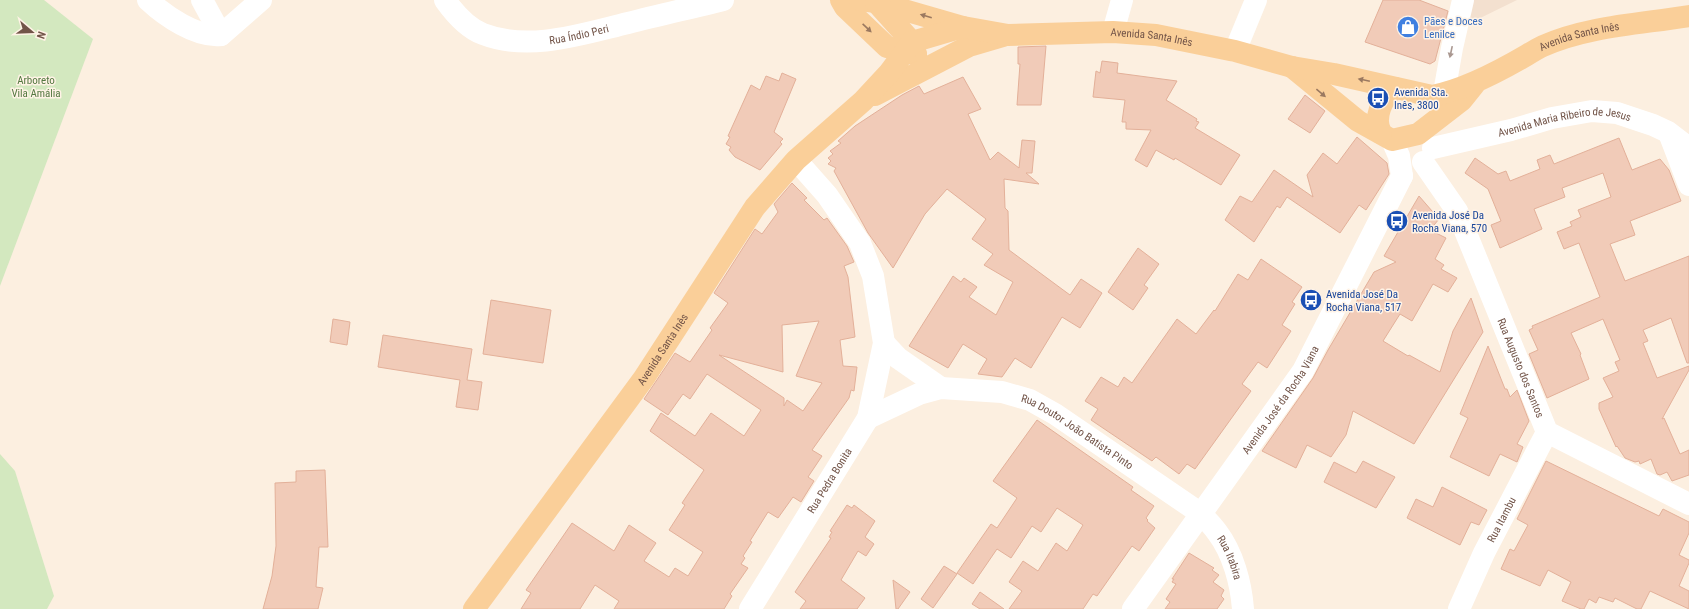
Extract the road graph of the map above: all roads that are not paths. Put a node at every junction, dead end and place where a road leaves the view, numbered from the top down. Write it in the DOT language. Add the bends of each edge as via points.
graph roads {
  1 [pos="148,0"];
  2 [pos="202,0"];
  3 [pos="261,0"];
  4 [pos="445,0"];
  5 [pos="723,0"];
  6 [pos="841,0"];
  7 [pos="1122,0"];
  8 [pos="1256,0"];
  9 [pos="1463,0"];
  10 [pos="870,1"];
  11 [pos="1689,16"];
  12 [pos="1113,32"];
  13 [pos="221,35"];
  14 [pos="966,36"];
  15 [pos="911,49"];
  16 [pos="1235,51"];
  17 [pos="1292,68"];
  18 [pos="906,80"];
  19 [pos="1477,80"];
  20 [pos="1395,88"];
  21 [pos="1443,94"];
  22 [pos="863,101"];
  23 [pos="1440,117"];
  24 [pos="1668,132"];
  25 [pos="1387,137"];
  26 [pos="1689,148"];
  27 [pos="1428,155"];
  28 [pos="796,160"];
  29 [pos="1402,176"];
  30 [pos="1689,185"];
  31 [pos="884,343"];
  32 [pos="941,388"];
  33 [pos="868,418"];
  34 [pos="1547,432"];
  35 [pos="1689,504"];
  36 [pos="1200,513"];
  37 [pos="756,606"];
  38 [pos="474,609"];
  39 [pos="1132,609"];
  40 [pos="1243,609"];
  41 [pos="1459,609"];
  1 -- 13 [label="street" via="167,15 207,36"];
  2 -- 13 [label="street"];
  3 -- 13 [label="street"];
  4 -- 5 [label="street, Rua Índio Peri" via="470,27 483,34 502,39 537,41 571,37"];
  6 -- 15 [label="main road, one-way" via="845,7 887,47"];
  7 -- 12 [label="street"];
  8 -- 16 [label="street"];
  9 -- 21 [label="street, one-way"];
  14 -- 10 [label="main road, one-way"];
  10 -- 15 [label="main road"];
  11 -- 19 [label="main road, Avenida Santa Inês" via="1606,28 1556,41"];
  12 -- 14 [label="main road, Avenida Santa Inês"];
  12 -- 16 [label="main road, Avenida Santa Inês" via="1156,35"];
  14 -- 15 [label="main road, Avenida Santa Inês"];
  14 -- 18 [label="main road, Avenida Santa Inês"];
  15 -- 18 [label="main road"];
  15 -- 22 [label="main road, Avenida Santa Inês"];
  16 -- 17 [label="main road, Avenida Santa Inês"];
  20 -- 17 [label="main road, Avenida Santa Inês, one-way" via="1334,74"];
  17 -- 25 [label="main road, Avenida Santa Inês, one-way" via="1358,121"];
  18 -- 22 [label="main road, Avenida Santa Inês"];
  19 -- 21 [label="main road, Avenida Santa Inês"];
  19 -- 23 [label="main road, Avenida Santa Inês" via="1462,100"];
  20 -- 21 [label="main road, Avenida Santa Inês" via="1422,95"];
  20 -- 25 [label="main road" via="1386,97 1377,123"];
  21 -- 23 [label="street"];
  22 -- 28 [label="main road, Avenida Santa Inês"];
  23 -- 25 [label="main road, Avenida Santa Inês" via="1418,134"];
  23 -- 27 [label="street"];
  24 -- 26 [label="street, Avenida Maria Ribeiro de Jesus"];
  24 -- 27 [label="street, Avenida Maria Ribeiro de Jesus" via="1617,113 1592,111 1552,118"];
  24 -- 30 [label="street"];
  25 -- 29 [label="street" via="1399,156"];
  27 -- 29 [label="street" via="1415,169"];
  27 -- 34 [label="street, Rua Augusto dos Santos" via="1457,211"];
  28 -- 31 [label="street" via="828,195 860,243 873,276"];
  28 -- 38 [label="main road, Avenida Santa Inês" via="747,219 644,378"];
  29 -- 36 [label="street, Avenida José da Rocha Viana" via="1303,371"];
  31 -- 32 [label="street" via="898,358"];
  31 -- 33 [label="street, Rua Pedra Bonita"];
  32 -- 33 [label="street" via="920,394"];
  32 -- 36 [label="street, Rua Doutor João Batista Pinto" via="1002,392 1030,400 1055,414"];
  33 -- 37 [label="street, Rua Pedra Bonita"];
  34 -- 35 [label="street, Rua Augusto dos Santos"];
  34 -- 41 [label="street, Rua Itambu" via="1484,553"];
  36 -- 39 [label="street, Avenida José da Rocha Viana"];
  36 -- 40 [label="street, Rua Itabira" via="1218,532 1230,554 1238,576"];
}
